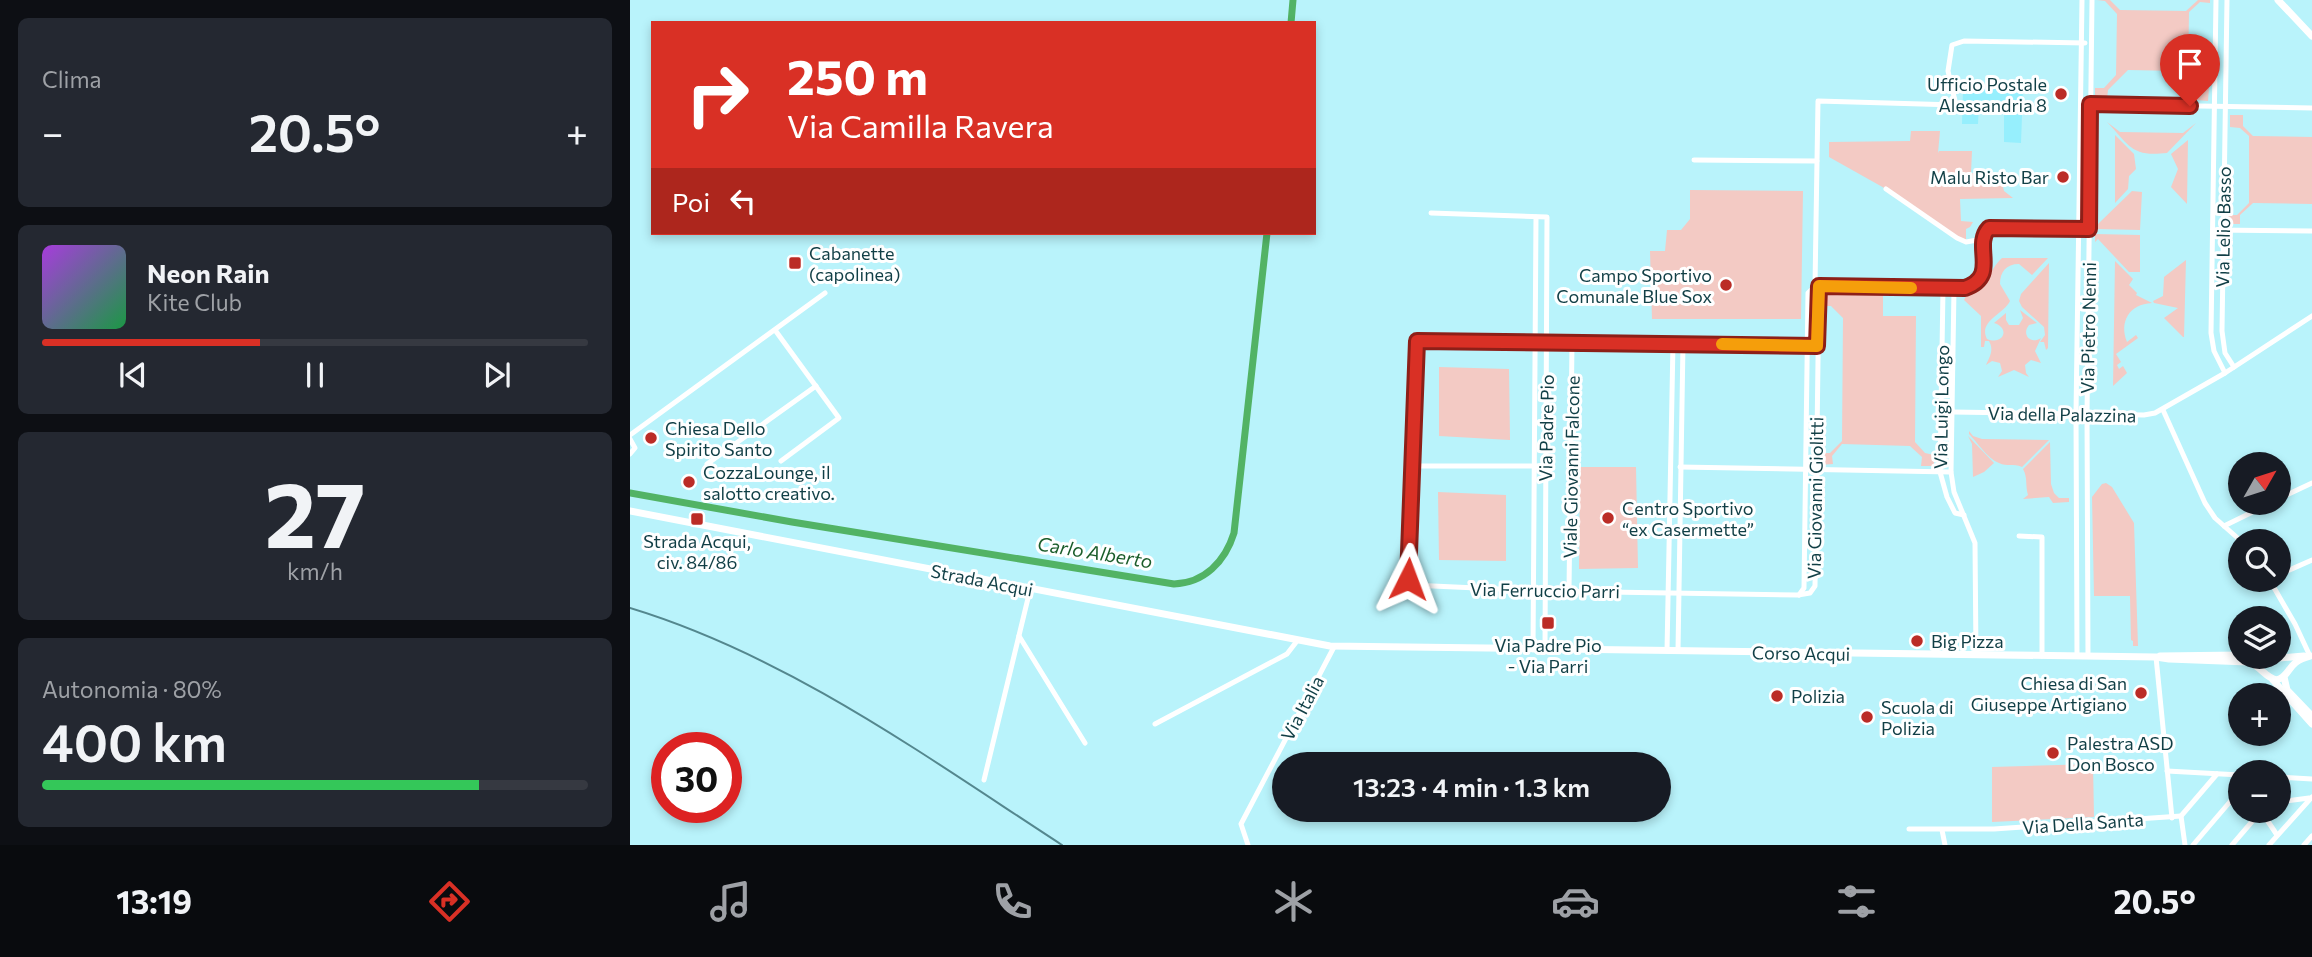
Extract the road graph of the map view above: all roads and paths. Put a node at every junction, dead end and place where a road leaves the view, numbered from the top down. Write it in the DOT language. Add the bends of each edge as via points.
graph roads {
  1 [pos="2082,0"];
  2 [pos="2092,0"];
  3 [pos="2216,0"];
  4 [pos="2227,0"];
  5 [pos="2278,0"];
  6 [pos="2312,36"];
  7 [pos="2082,42"];
  8 [pos="2092,43"];
  9 [pos="2081,104"];
  10 [pos="2090,104"];
  11 [pos="2215,106"];
  12 [pos="2225,106"];
  13 [pos="2312,108"];
  14 [pos="1694,160"];
  15 [pos="1817,161"];
  16 [pos="1886,189"];
  17 [pos="1431,213"];
  18 [pos="1536,217"];
  19 [pos="2079,229"];
  20 [pos="2089,229"];
  21 [pos="2213,230"];
  22 [pos="2224,230"];
  23 [pos="2312,231"];
  24 [pos="1983,239"];
  25 [pos="1816,286"];
  26 [pos="1943,289"];
  27 [pos="1954,289"];
  28 [pos="825,293"];
  29 [pos="2312,316"];
  30 [pos="775,330"];
  31 [pos="1536,343"];
  32 [pos="1548,343"];
  33 [pos="1572,343"];
  34 [pos="1673,343"];
  35 [pos="1683,343"];
  36 [pos="1806,346"];
  37 [pos="1817,346"];
  38 [pos="2234,367"];
  39 [pos="2225,373"];
  40 [pos="816,386"];
  41 [pos="2163,410"];
  42 [pos="1952,412"];
  43 [pos="2076,414"];
  44 [pos="2087,414"];
  45 [pos="630,437"];
  46 [pos="630,454"];
  47 [pos="781,461"];
  48 [pos="707,464"];
  49 [pos="1413,466"];
  50 [pos="1535,466"];
  51 [pos="1545,467"];
  52 [pos="1680,467"];
  53 [pos="1805,470"];
  54 [pos="1816,470"];
  55 [pos="1940,472"];
  56 [pos="1951,472"];
  57 [pos="2312,483"];
  58 [pos="2291,493"];
  59 [pos="630,511"];
  60 [pos="1964,515"];
  61 [pos="2246,515"];
  62 [pos="2224,526"];
  63 [pos="2228,530"];
  64 [pos="2019,536"];
  65 [pos="2312,560"];
  66 [pos="2291,570"];
  67 [pos="1030,590"];
  68 [pos="1534,591"];
  69 [pos="1545,591"];
  70 [pos="1569,591"];
  71 [pos="1668,592"];
  72 [pos="1679,592"];
  73 [pos="2277,592"];
  74 [pos="1798,595"];
  75 [pos="1019,636"];
  76 [pos="1297,640"];
  77 [pos="1334,647"];
  78 [pos="1533,650"];
  79 [pos="1545,650"];
  80 [pos="1667,651"];
  81 [pos="1678,651"];
  82 [pos="1976,655"];
  83 [pos="2228,655"];
  84 [pos="2042,656"];
  85 [pos="2077,656"];
  86 [pos="2088,656"];
  87 [pos="2311,656"];
  88 [pos="2156,657"];
  89 [pos="2291,657"];
  90 [pos="2265,669"];
  91 [pos="2286,669"];
  92 [pos="2265,672"];
  93 [pos="2286,674"];
  94 [pos="2273,680"];
  95 [pos="2312,716"];
  96 [pos="1155,724"];
  97 [pos="2312,724"];
  98 [pos="1085,743"];
  99 [pos="2166,771"];
  100 [pos="2217,774"];
  101 [pos="2228,774"];
  102 [pos="2291,778"];
  103 [pos="2312,779"];
  104 [pos="985,780"];
  105 [pos="2311,797"];
  106 [pos="2291,800"];
  107 [pos="2228,804"];
  108 [pos="2181,816"];
  109 [pos="2172,818"];
  110 [pos="2251,823"];
  111 [pos="2270,823"];
  112 [pos="1909,829"];
  113 [pos="1942,830"];
  114 [pos="2277,835"];
  115 [pos="2312,836"];
  116 [pos="1248,845"];
  117 [pos="1945,845"];
  118 [pos="2185,845"];
  119 [pos="2193,845"];
  120 [pos="2232,845"];
  121 [pos="2269,845"];
  122 [pos="2304,845"];
  1 -- 7 [label="street, Via Pietro Nenni"];
  2 -- 8 [label="street, Via Pietro Nenni"];
  3 -- 11 [label="street"];
  4 -- 12 [label="street, Via Lelio Basso"];
  5 -- 6 [label="street"];
  7 -- 8 [label="street"];
  7 -- 9 [label="street, Via Pietro Nenni"];
  7 -- 15 [label="street, Via Giovanni Giolitti" via="1964,41 1952,45 1948,71 1956,105 1818,101"];
  8 -- 10 [label="street, Via Pietro Nenni"];
  9 -- 10 [label="street"];
  9 -- 19 [label="street, Via Pietro Nenni"];
  10 -- 11 [label="street"];
  10 -- 20 [label="street, Via Pietro Nenni"];
  11 -- 12 [label="street"];
  11 -- 21 [label="street"];
  12 -- 13 [label="street"];
  12 -- 22 [label="street, Via Lelio Basso"];
  14 -- 15 [label="street"];
  15 -- 25 [label="street, Via Giovanni Giolitti"];
  16 -- 24 [label="street" via="1957,238 1966,242"];
  17 -- 18 [label="street"];
  18 -- 31 [label="street, Via Padre Pio"];
  18 -- 32 [label="street, Via Padre Pio" via="1547,217"];
  19 -- 20 [label="street"];
  19 -- 24 [label="street" via="1992,227"];
  19 -- 43 [label="street, Via Pietro Nenni"];
  20 -- 44 [label="street, Via Pietro Nenni"];
  21 -- 22 [label="street"];
  21 -- 39 [label="street" via="2211,338"];
  22 -- 23 [label="street"];
  22 -- 38 [label="street, Via Lelio Basso" via="2222,340"];
  24 -- 27 [label="street" via="1982,276 1970,287"];
  25 -- 26 [label="street"];
  25 -- 36 [label="street, Via Giovanni Giolitti" via="1808,293"];
  25 -- 37 [label="street, Via Giovanni Giolitti"];
  26 -- 27 [label="street"];
  26 -- 55 [label="street, Via Luigi Longo"];
  27 -- 42 [label="street, Via Luigi Longo"];
  28 -- 30 [label="street"];
  29 -- 38 [label="street, Via della Palazzina"];
  30 -- 40 [label="street"];
  30 -- 45 [label="street"];
  31 -- 32 [label="street"];
  31 -- 49 [label="street, Via Ferruccio Parri" via="1417,341"];
  31 -- 50 [label="street, Via Padre Pio"];
  32 -- 33 [label="street"];
  32 -- 51 [label="street, Via Padre Pio"];
  33 -- 34 [label="street"];
  33 -- 70 [label="street, Viale Giovanni Falcone"];
  34 -- 35 [label="street"];
  34 -- 71 [label="street"];
  35 -- 36 [label="street"];
  35 -- 52 [label="street"];
  36 -- 37 [label="street"];
  36 -- 53 [label="street, Via Giovanni Giolitti"];
  37 -- 54 [label="street, Via Giovanni Giolitti"];
  38 -- 39 [label="street, Via della Palazzina"];
  39 -- 41 [label="street, Via della Palazzina"];
  40 -- 47 [label="street" via="839,418"];
  40 -- 48 [label="street"];
  41 -- 44 [label="street, Via della Palazzina" via="2144,415"];
  41 -- 62 [label="street" via="2199,492"];
  42 -- 43 [label="street, Via della Palazzina"];
  42 -- 56 [label="street, Via Luigi Longo"];
  43 -- 44 [label="street, Via della Palazzina"];
  43 -- 85 [label="street, Via Pietro Nenni"];
  44 -- 86 [label="street, Via Pietro Nenni"];
  45 -- 46 [label="street" via="635,448"];
  49 -- 50 [label="street"];
  49 -- 68 [label="street, Via Ferruccio Parri" via="1411,585"];
  50 -- 51 [label="street"];
  50 -- 68 [label="street, Via Padre Pio"];
  51 -- 69 [label="street, Via Padre Pio"];
  52 -- 53 [label="street"];
  52 -- 72 [label="street"];
  53 -- 54 [label="street"];
  53 -- 74 [label="street, Via Giovanni Giolitti" via="1804,589"];
  54 -- 55 [label="street"];
  54 -- 74 [label="street, Via Giovanni Giolitti" via="1815,587 1809,594"];
  55 -- 56 [label="street"];
  55 -- 60 [label="street, Via Luigi Longo" via="1951,507"];
  56 -- 60 [label="street, Via Luigi Longo"];
  57 -- 58 [label="street"];
  59 -- 67 [label="street, Strada Acqui"];
  60 -- 82 [label="street, Via Luigi Longo" via="1976,547"];
  61 -- 62 [label="street"];
  62 -- 63 [label="street"];
  64 -- 84 [label="street" via="2042,537"];
  65 -- 66 [label="street"];
  67 -- 75 [label="street"];
  67 -- 76 [label="street, Strada Acqui"];
  68 -- 69 [label="street, Via Ferruccio Parri"];
  68 -- 78 [label="street, Via Padre Pio"];
  69 -- 70 [label="street, Via Ferruccio Parri"];
  69 -- 79 [label="street, Via Padre Pio"];
  70 -- 71 [label="street, Via Ferruccio Parri"];
  71 -- 72 [label="street, Via Ferruccio Parri"];
  71 -- 80 [label="street"];
  72 -- 74 [label="street, Via Ferruccio Parri"];
  72 -- 81 [label="street"];
  73 -- 87 [label="street"];
  75 -- 98 [label="street"];
  75 -- 104 [label="street"];
  76 -- 77 [label="street, Strada Acqui"];
  76 -- 96 [label="street" via="1284,656"];
  77 -- 78 [label="street, Corso Acqui"];
  77 -- 116 [label="street, Via Italia" via="1241,824"];
  78 -- 79 [label="street, Corso Acqui"];
  79 -- 80 [label="street, Corso Acqui"];
  80 -- 81 [label="street, Corso Acqui"];
  81 -- 82 [label="street, Corso Acqui"];
  82 -- 84 [label="street, Corso Acqui"];
  83 -- 88 [label="street"];
  84 -- 85 [label="street, Corso Acqui"];
  85 -- 86 [label="street, Corso Acqui"];
  86 -- 88 [label="street, Corso Acqui"];
  87 -- 89 [label="street"];
  87 -- 93 [label="street" via="2296,661"];
  88 -- 92 [label="street, Corso Acqui" via="2246,661"];
  88 -- 99 [label="street"];
  90 -- 92 [label="street"];
  91 -- 93 [label="street"];
  92 -- 94 [label="street"];
  93 -- 94 [label="street"];
  93 -- 95 [label="street" via="2287,690"];
  94 -- 97 [label="street"];
  99 -- 100 [label="street"];
  99 -- 109 [label="street"];
  100 -- 101 [label="street"];
  100 -- 108 [label="street"];
  102 -- 103 [label="street"];
  105 -- 106 [label="street"];
  105 -- 114 [label="street"];
  107 -- 119 [label="street"];
  108 -- 109 [label="street, Via Della Santa"];
  108 -- 118 [label="street"];
  109 -- 113 [label="street, Via Della Santa"];
  110 -- 120 [label="street"];
  111 -- 114 [label="street"];
  112 -- 113 [label="street, Via Della Santa"];
  113 -- 117 [label="street"];
  114 -- 121 [label="street"];
  115 -- 122 [label="street"];
}
